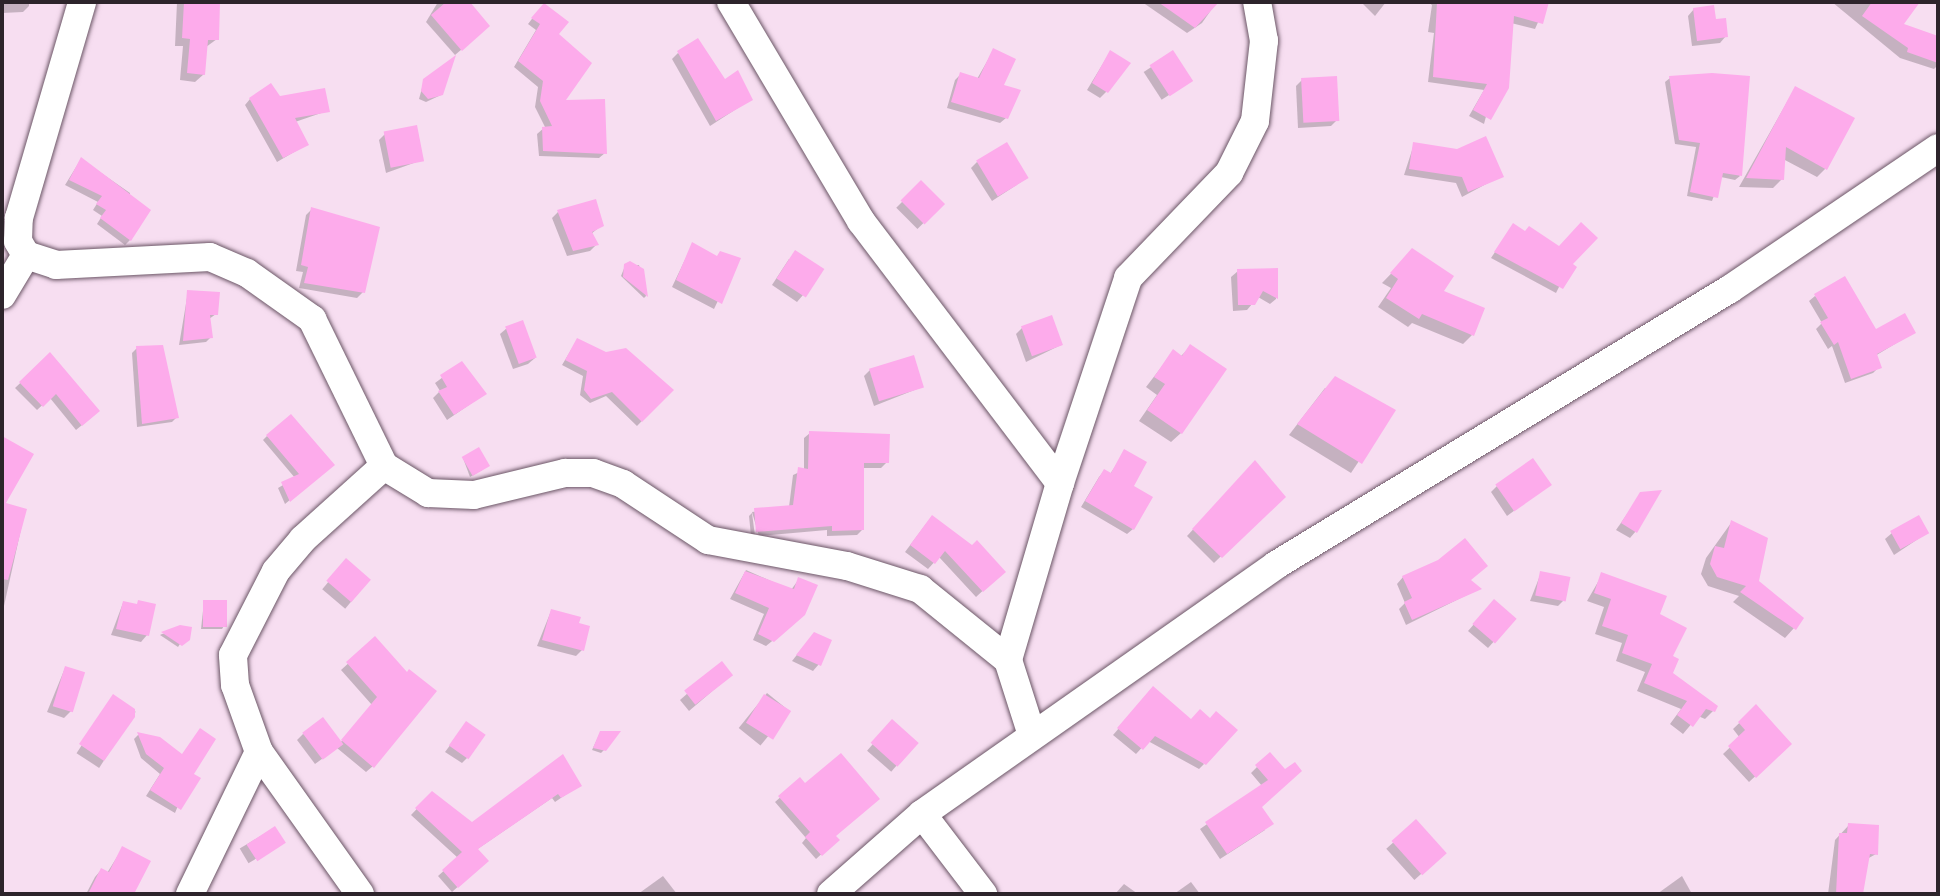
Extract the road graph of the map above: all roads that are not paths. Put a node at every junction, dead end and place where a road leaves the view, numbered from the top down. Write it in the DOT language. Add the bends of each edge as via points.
graph roads {
  1 [pos="82,2"];
  2 [pos="731,2"];
  3 [pos="1257,2"];
  4 [pos="1938,148"];
  5 [pos="26,255"];
  6 [pos="2,295"];
  7 [pos="384,466"];
  8 [pos="1060,483"];
  9 [pos="1008,660"];
  10 [pos="1032,735"];
  11 [pos="259,752"];
  12 [pos="922,814"];
  13 [pos="190,894"];
  14 [pos="360,894"];
  15 [pos="831,894"];
  16 [pos="983,894"];
  1 -- 5 [label="street" via="19,218 18,241"];
  2 -- 8 [label="street" via="861,221"];
  3 -- 8 [label="street" via="1264,41 1255,121 1229,173 1128,278"];
  4 -- 10 [label="street" via="1730,289 1276,565"];
  5 -- 6 [label="street"];
  5 -- 7 [label="street" via="56,265 210,257 247,273 312,319"];
  7 -- 9 [label="street" via="428,493 474,495 565,473 593,473 623,484 708,540 847,566 920,589"];
  7 -- 11 [label="street" via="303,539 276,571 244,626 233,655 235,685"];
  8 -- 9 [label="street"];
  9 -- 10 [label="street"];
  10 -- 12 [label="street"];
  11 -- 13 [label="street"];
  11 -- 14 [label="street"];
  12 -- 15 [label="street"];
  12 -- 16 [label="street"];
}
